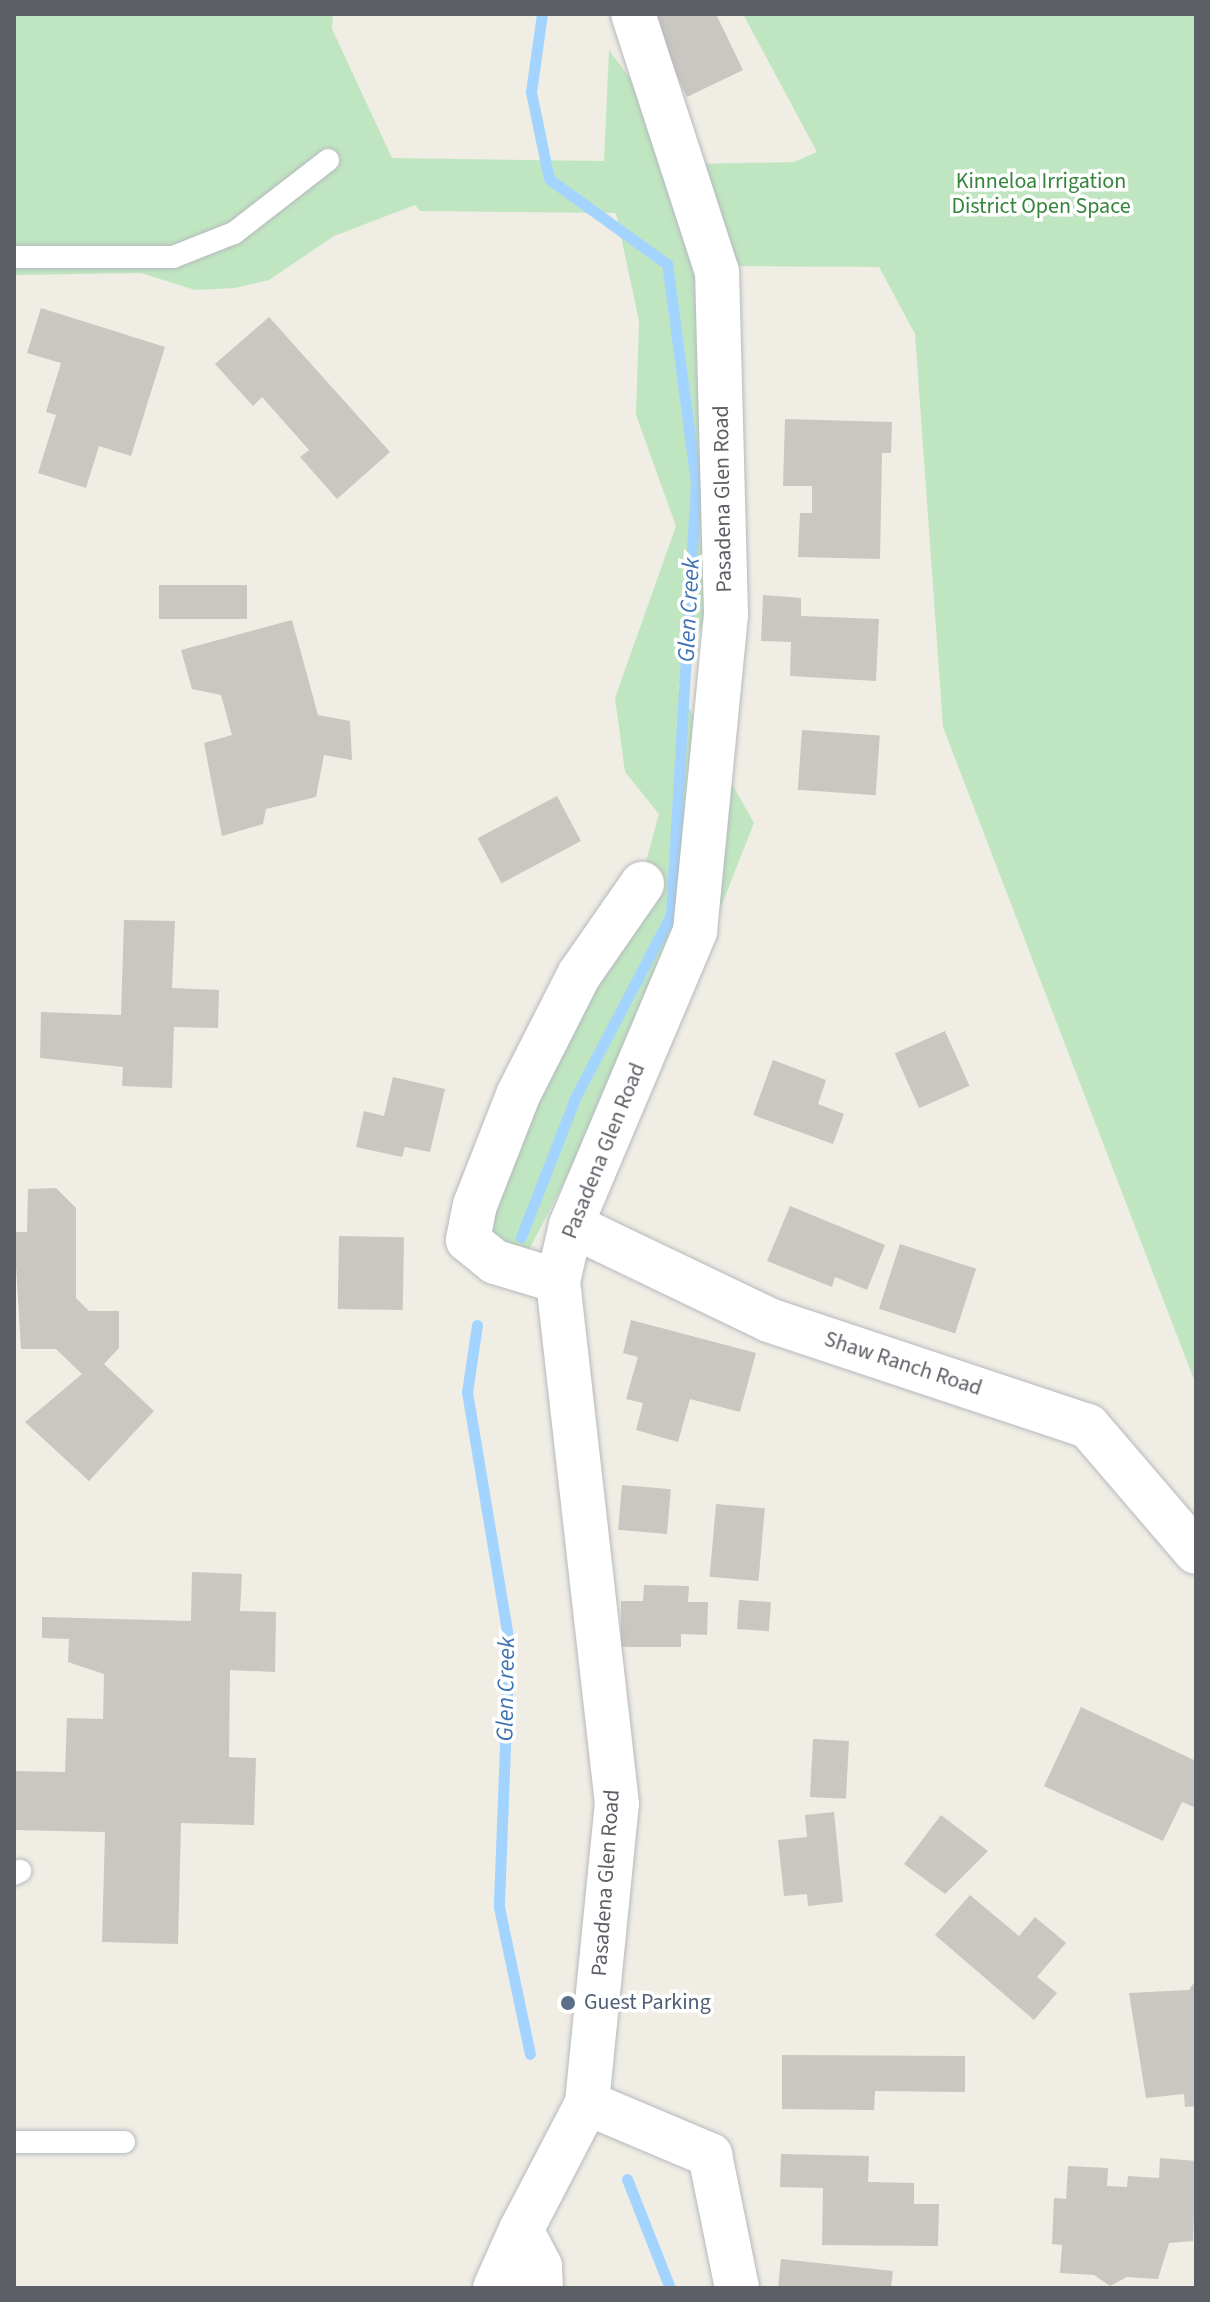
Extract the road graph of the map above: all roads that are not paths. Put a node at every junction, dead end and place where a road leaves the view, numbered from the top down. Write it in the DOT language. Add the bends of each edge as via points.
graph roads {
  1 [pos="633,14"];
  2 [pos="328,160"];
  3 [pos="14,257"];
  4 [pos="642,884"];
  5 [pos="571,1225"];
  6 [pos="558,1281"];
  7 [pos="1196,1552"];
  8 [pos="587,2103"];
  9 [pos="14,2142"];
  10 [pos="124,2142"];
  11 [pos="521,2230"];
  12 [pos="495,2288"];
  13 [pos="541,2288"];
  14 [pos="737,2288"];
  1 -- 5 [label="street, Pasadena Glen Road" via="717,272 726,614 695,931"];
  2 -- 3 [label="lane" via="234,233 173,257"];
  4 -- 6 [label="street" via="579,975 518,1095 475,1205 468,1240 495,1262"];
  5 -- 6 [label="street, Pasadena Glen Road"];
  5 -- 7 [label="street, Shaw Ranch Road" via="769,1320 1088,1426"];
  6 -- 8 [label="street, Pasadena Glen Road" via="617,1804"];
  8 -- 11 [label="street, Pasadena Glen Road"];
  8 -- 14 [label="street" via="710,2155"];
  9 -- 10 [label="lane"];
  11 -- 12 [label="street, Pasadena Glen Road"];
  11 -- 13 [label="street" via="540,2266"];
}
